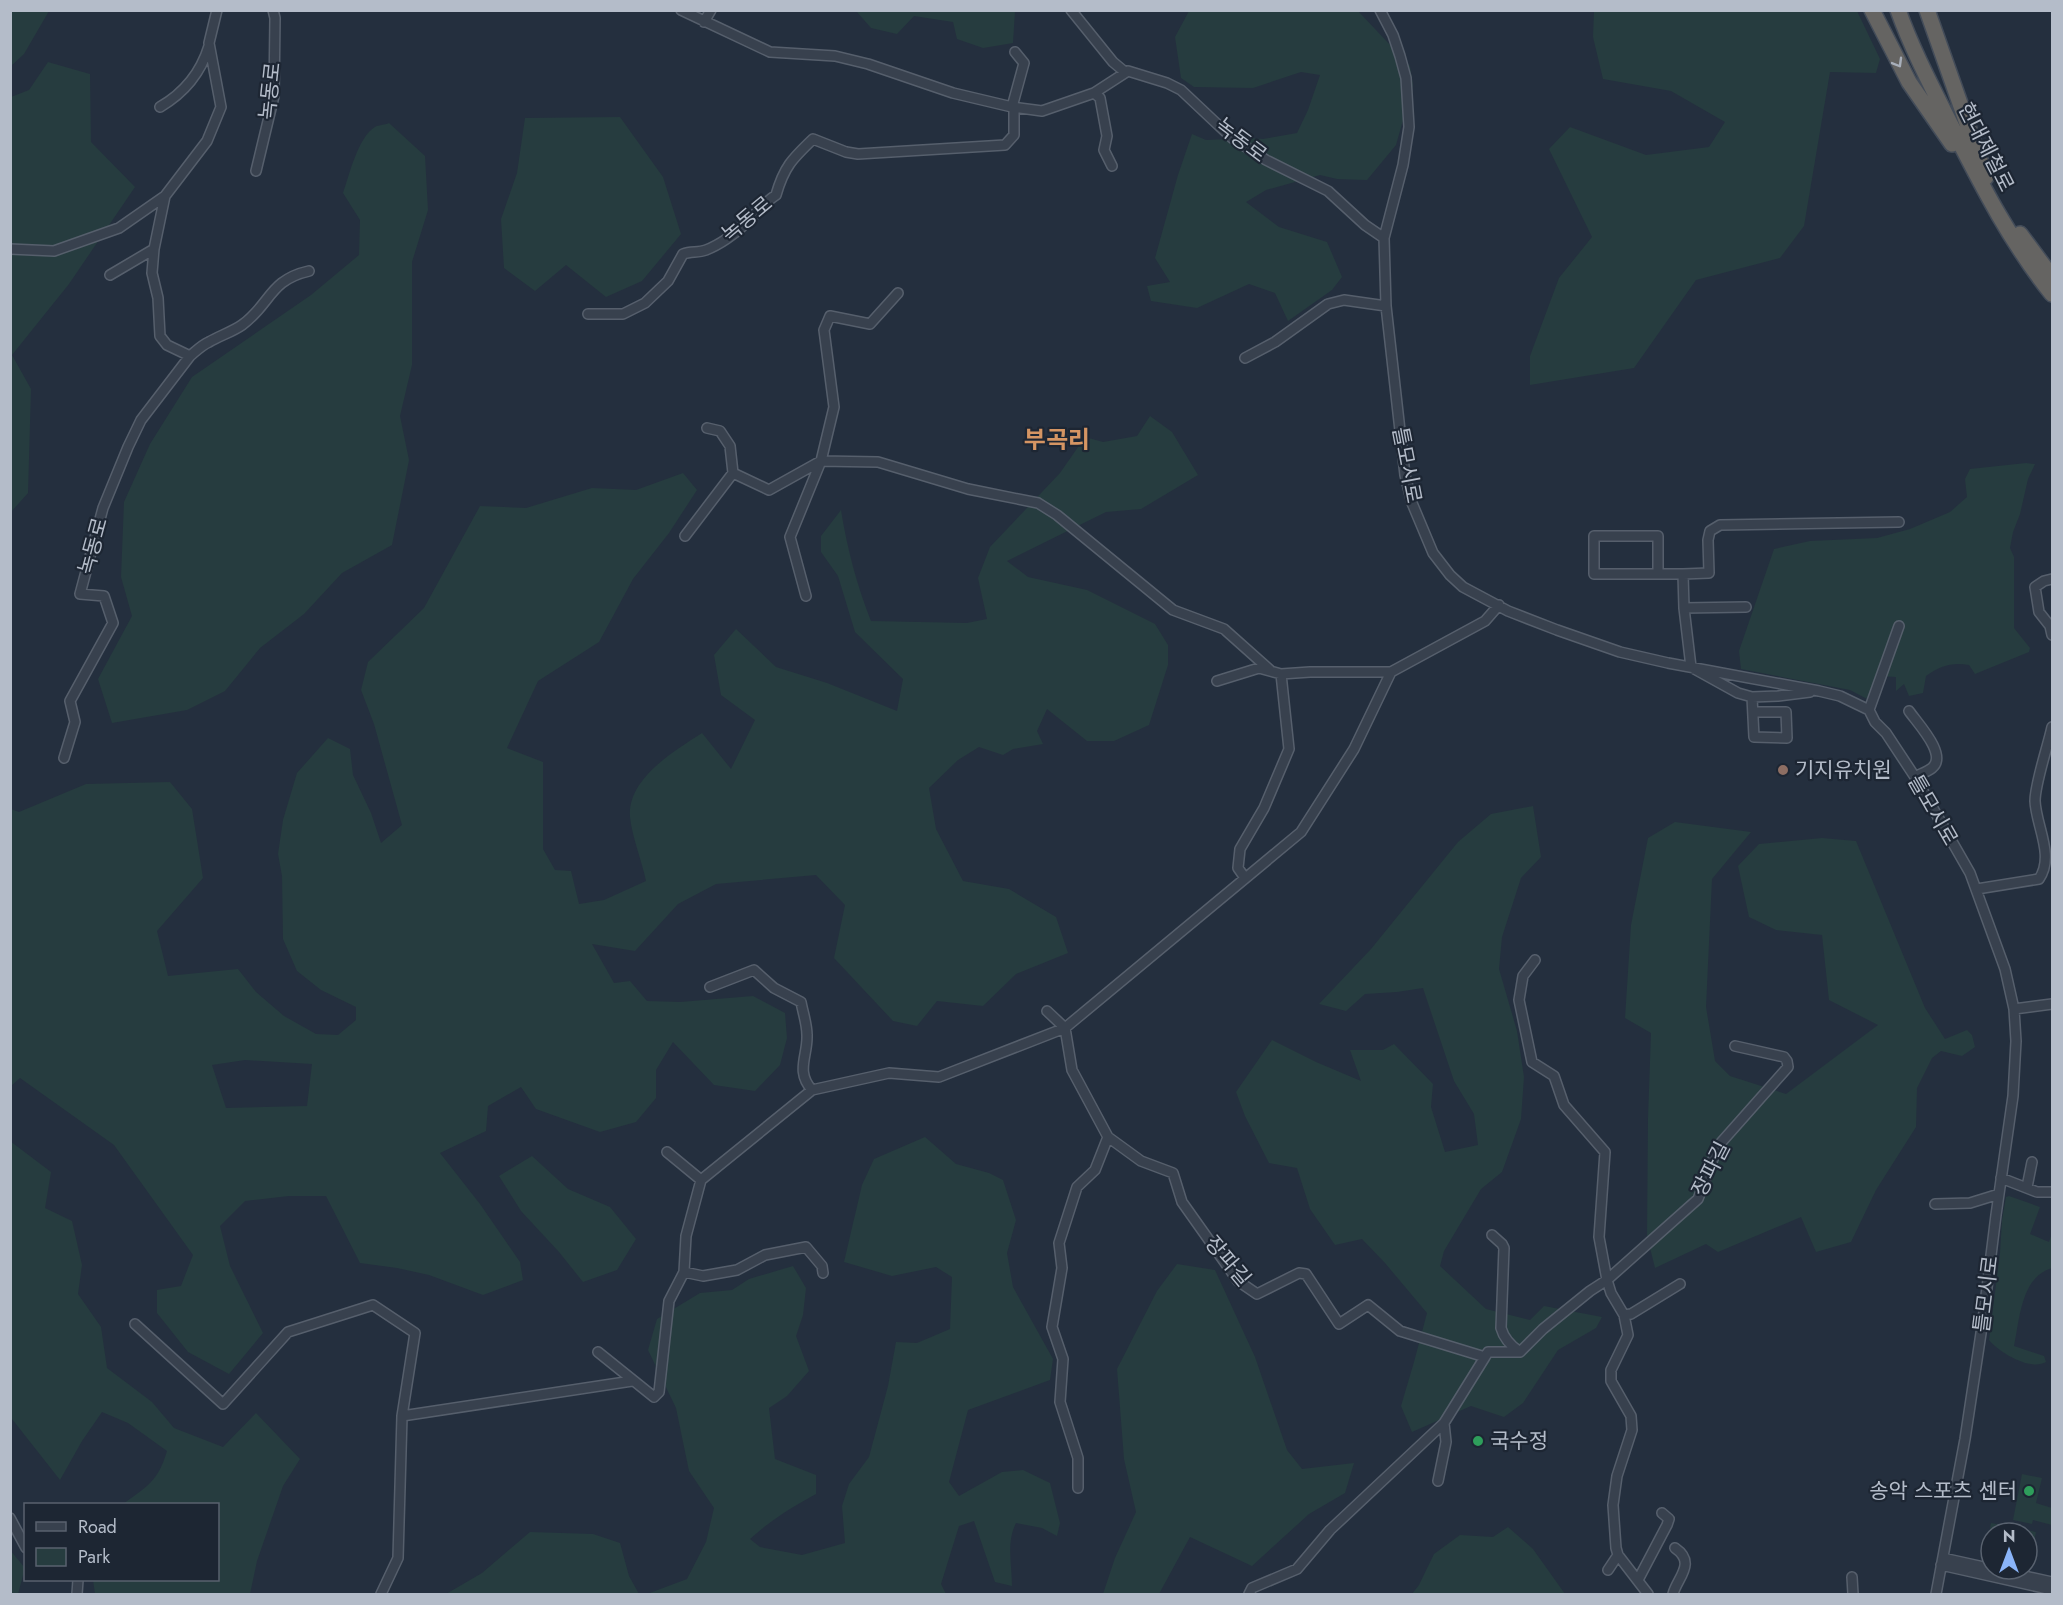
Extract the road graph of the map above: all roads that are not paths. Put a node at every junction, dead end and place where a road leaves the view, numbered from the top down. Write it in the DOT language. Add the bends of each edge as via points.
graph roads {
  1 [pos="217,10"];
  2 [pos="273,10"];
  3 [pos="681,10"];
  4 [pos="711,10"];
  5 [pos="1071,10"];
  6 [pos="1380,10"];
  7 [pos="1872,10"];
  8 [pos="1898,10"];
  9 [pos="1908,10"];
  10 [pos="1927,10"];
  11 [pos="704,22"];
  12 [pos="209,43"];
  13 [pos="1015,52"];
  14 [pos="1125,72"];
  15 [pos="1094,93"];
  16 [pos="160,107"];
  17 [pos="1013,107"];
  18 [pos="1112,166"];
  19 [pos="256,171"];
  20 [pos="1982,178"];
  21 [pos="165,196"];
  22 [pos="1384,238"];
  23 [pos="10,249"];
  24 [pos="154,249"];
  25 [pos="309,271"];
  26 [pos="110,275"];
  27 [pos="2052,277"];
  28 [pos="898,293"];
  29 [pos="2052,294"];
  30 [pos="1386,306"];
  31 [pos="588,314"];
  32 [pos="190,356"];
  33 [pos="1245,358"];
  34 [pos="707,428"];
  35 [pos="821,461"];
  36 [pos="733,473"];
  37 [pos="1899,522"];
  38 [pos="685,536"];
  39 [pos="1658,574"];
  40 [pos="1683,574"];
  41 [pos="2052,579"];
  42 [pos="806,596"];
  43 [pos="1498,605"];
  44 [pos="1746,607"];
  45 [pos="1684,608"];
  46 [pos="1899,626"];
  47 [pos="2052,635"];
  48 [pos="1692,667"];
  49 [pos="1270,670"];
  50 [pos="1391,672"];
  51 [pos="1281,674"];
  52 [pos="1217,681"];
  53 [pos="1819,691"];
  54 [pos="1752,697"];
  55 [pos="1869,710"];
  56 [pos="1910,711"];
  57 [pos="1753,712"];
  58 [pos="2052,727"];
  59 [pos="2051,741"];
  60 [pos="64,758"];
  61 [pos="1915,777"];
  62 [pos="1245,878"];
  63 [pos="1977,890"];
  64 [pos="1535,960"];
  65 [pos="710,987"];
  66 [pos="2052,1004"];
  67 [pos="2014,1009"];
  68 [pos="1047,1011"];
  69 [pos="1065,1028"];
  70 [pos="1736,1046"];
  71 [pos="812,1090"];
  72 [pos="1108,1137"];
  73 [pos="667,1152"];
  74 [pos="2032,1161"];
  75 [pos="2001,1178"];
  76 [pos="701,1180"];
  77 [pos="2027,1187"];
  78 [pos="2052,1192"];
  79 [pos="1999,1194"];
  80 [pos="1935,1204"];
  81 [pos="1491,1234"];
  82 [pos="684,1272"];
  83 [pos="823,1273"];
  84 [pos="1607,1280"];
  85 [pos="1680,1284"];
  86 [pos="1624,1315"];
  87 [pos="135,1324"];
  88 [pos="598,1352"];
  89 [pos="1520,1352"];
  90 [pos="1485,1357"];
  91 [pos="632,1381"];
  92 [pos="402,1416"];
  93 [pos="1444,1423"];
  94 [pos="1438,1481"];
  95 [pos="1078,1488"];
  96 [pos="1662,1513"];
  97 [pos="10,1518"];
  98 [pos="24,1544"];
  99 [pos="1675,1548"];
  100 [pos="1618,1555"];
  101 [pos="1942,1562"];
  102 [pos="1608,1570"];
  103 [pos="1852,1577"];
  104 [pos="1638,1580"];
  105 [pos="2052,1582"];
  106 [pos="2052,1590"];
  107 [pos="381,1594"];
  108 [pos="1249,1594"];
  109 [pos="1648,1594"];
  110 [pos="1673,1594"];
  111 [pos="1853,1594"];
  112 [pos="1936,1594"];
  1 -- 12 [label="street"];
  2 -- 19 [label="street, 녹동로" via="274,96"];
  3 -- 11 [label="street"];
  4 -- 11 [label="street"];
  5 -- 14 [label="street"];
  6 -- 22 [label="street, 틀모시로" via="1406,78 1409,127"];
  7 -- 20 [label="highway, one-way" via="1936,123"];
  8 -- 20 [label="highway, 현대제철로" via="1938,99"];
  9 -- 20 [label="highway, 현대제철로"];
  10 -- 20 [label="highway"];
  11 -- 17 [label="street" via="770,52 835,56 953,93"];
  12 -- 16 [label="street" via="190,83"];
  12 -- 21 [label="street" via="221,107 207,141"];
  13 -- 17 [label="street, 녹동로" via="1024,63"];
  14 -- 15 [label="street"];
  14 -- 22 [label="street, 녹동로" via="1181,90 1232,138 1328,191"];
  15 -- 17 [label="street" via="1042,111"];
  15 -- 18 [label="street" via="1100,98 1107,136 1104,150"];
  17 -- 31 [label="street, 녹동로" via="1014,135 1005,145 858,154 813,139 784,171 776,195 723,240 706,250 683,254 668,281 645,303 622,314"];
  20 -- 27 [label="highway, 현대제철로"];
  20 -- 29 [label="highway, 현대제철로" via="2011,237"];
  21 -- 23 [label="street" via="119,228 64,247"];
  21 -- 24 [label="street"];
  22 -- 30 [label="street, 틀모시로"];
  24 -- 26 [label="street"];
  24 -- 32 [label="street" via="152,273 160,336 167,345"];
  25 -- 32 [label="street, 녹동로" via="295,274 274,288 240,327 207,342"];
  28 -- 35 [label="street" via="870,324 830,316 824,330 834,407"];
  30 -- 33 [label="street" via="1344,300 1328,304"];
  30 -- 43 [label="street, 틀모시로" via="1405,476 1420,524 1433,553 1450,575"];
  32 -- 60 [label="street, 녹동로" via="141,420 103,508 80,594 104,596 113,622 70,701 75,722"];
  34 -- 36 [label="street" via="720,431 730,446"];
  35 -- 36 [label="street" via="769,490"];
  35 -- 42 [label="street" via="790,537"];
  35 -- 49 [label="street" via="878,462 968,489 1038,502 1173,610 1224,629"];
  36 -- 38 [label="street"];
  37 -- 40 [label="street" via="1720,525 1710,531 1709,573"];
  39 -- 39 [label="street" via="1594,574 1594,536 1658,536"];
  39 -- 40 [label="street"];
  40 -- 45 [label="street"];
  41 -- 47 [label="street" via="2035,587 2039,612"];
  43 -- 48 [label="street, 틀모시로" via="1620,652"];
  43 -- 50 [label="street" via="1485,621"];
  44 -- 45 [label="street"];
  45 -- 48 [label="street"];
  46 -- 55 [label="street"];
  48 -- 53 [label="street, 틀모시로"];
  48 -- 54 [label="street"];
  49 -- 51 [label="street"];
  49 -- 52 [label="street" via="1259,668"];
  50 -- 51 [label="street"];
  50 -- 62 [label="street" via="1354,749 1301,832"];
  51 -- 62 [label="street" via="1289,749 1264,808 1240,849 1238,868"];
  53 -- 54 [label="street"];
  53 -- 55 [label="street, 틀모시로"];
  54 -- 57 [label="street"];
  55 -- 61 [label="street, 틀모시로"];
  56 -- 61 [label="street" via="1936,750 1937,759 1933,767"];
  57 -- 57 [label="street" via="1754,737 1787,738 1786,712"];
  58 -- 59 [label="street"];
  59 -- 63 [label="street" via="2035,797 2046,860 2044,871 2039,879"];
  61 -- 63 [label="street, 틀모시로"];
  62 -- 69 [label="street"];
  63 -- 67 [label="street, 틀모시로" via="2005,969"];
  64 -- 84 [label="street" via="1523,976 1519,1000 1532,1062 1554,1076 1564,1105 1605,1152 1599,1237"];
  65 -- 71 [label="street" via="754,970 774,988 801,1002 807,1035 802,1068"];
  66 -- 67 [label="street"];
  67 -- 75 [label="street, 틀모시로" via="2013,1096"];
  68 -- 69 [label="street"];
  69 -- 71 [label="street" via="939,1077 889,1073"];
  69 -- 72 [label="street" via="1072,1070"];
  70 -- 84 [label="street, 장파길" via="1784,1057 1788,1067 1718,1146 1698,1200"];
  71 -- 76 [label="street"];
  72 -- 90 [label="street, 장파길" via="1141,1161 1173,1173 1182,1202 1238,1281 1257,1294 1299,1273 1306,1274 1339,1324 1368,1305 1400,1331"];
  72 -- 95 [label="street" via="1095,1170 1077,1187 1059,1243 1062,1268 1052,1327 1063,1359 1060,1401 1078,1458"];
  73 -- 76 [label="street"];
  74 -- 77 [label="street"];
  75 -- 77 [label="street"];
  75 -- 79 [label="street, 틀모시로"];
  76 -- 82 [label="street" via="686,1236"];
  77 -- 78 [label="street"];
  79 -- 80 [label="street" via="1970,1203"];
  79 -- 101 [label="street, 틀모시로" via="1973,1392"];
  81 -- 89 [label="street" via="1503,1248 1501,1328 1512,1347"];
  82 -- 83 [label="street" via="703,1276 737,1270 765,1255 806,1247"];
  82 -- 91 [label="street" via="669,1301 659,1392 654,1397"];
  84 -- 86 [label="street"];
  84 -- 89 [label="street, 장파길" via="1543,1329"];
  85 -- 86 [label="street"];
  86 -- 100 [label="street" via="1628,1335 1611,1370 1611,1381 1631,1416 1632,1430 1617,1476 1613,1505"];
  87 -- 92 [label="street" via="223,1404 288,1332 373,1305 415,1333"];
  88 -- 91 [label="street"];
  89 -- 90 [label="street, 장파길" via="1488,1352"];
  90 -- 93 [label="street"];
  91 -- 92 [label="street"];
  92 -- 107 [label="street" via="398,1558"];
  93 -- 94 [label="street" via="1446,1442"];
  93 -- 108 [label="street" via="1330,1530 1297,1569 1252,1588"];
  96 -- 104 [label="street" via="1669,1519 1667,1525"];
  97 -- 98 [label="street"];
  99 -- 110 [label="street" via="1681,1552 1685,1569"];
  100 -- 102 [label="street"];
  100 -- 104 [label="street"];
  101 -- 105 [label="street"];
  101 -- 106 [label="street"];
  101 -- 112 [label="street, 틀모시로"];
  103 -- 111 [label="street"];
  104 -- 109 [label="street"];
}
